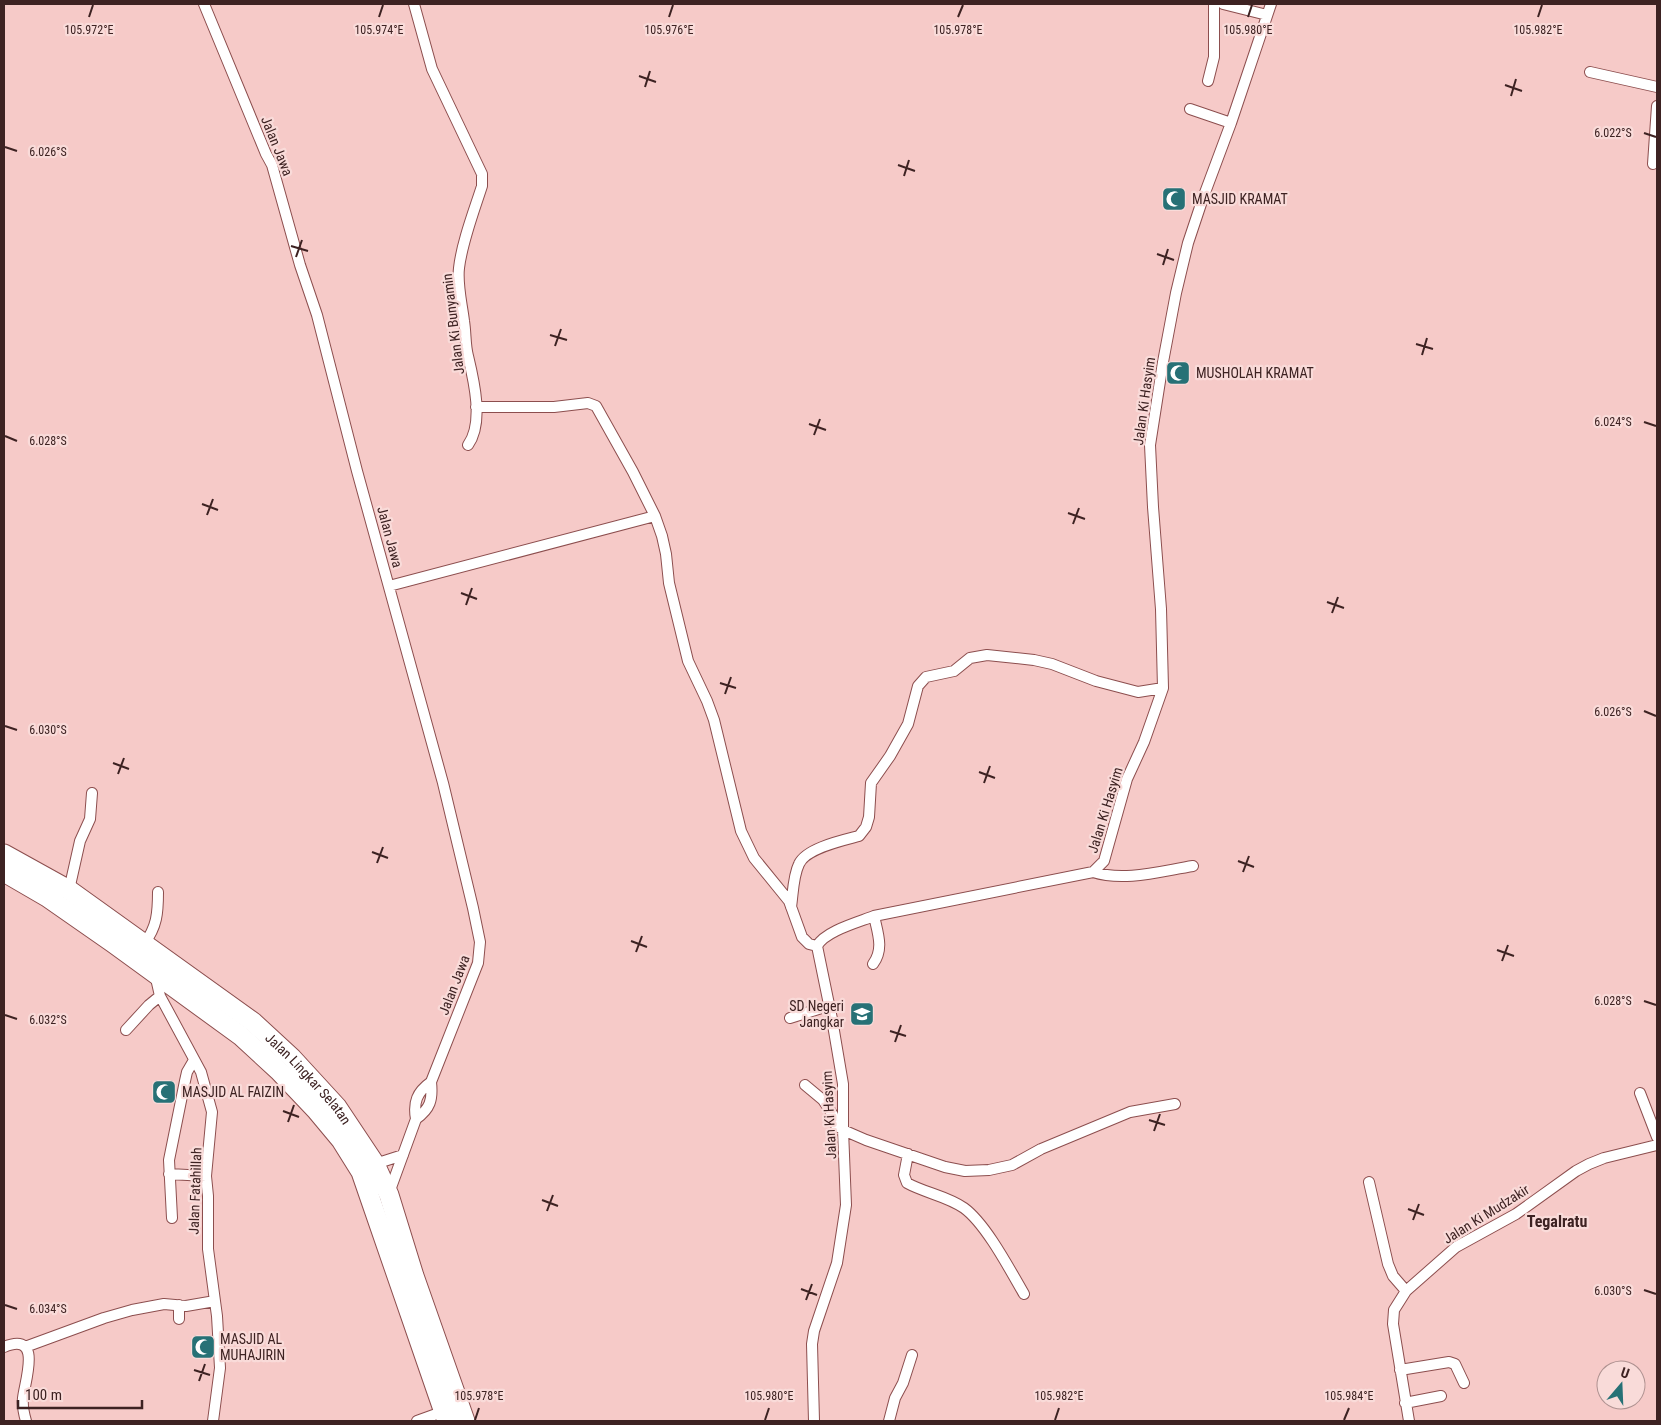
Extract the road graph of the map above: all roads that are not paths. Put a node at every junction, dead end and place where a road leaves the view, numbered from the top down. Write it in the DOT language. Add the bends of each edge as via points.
graph roads {
  1 [pos="204,4"];
  2 [pos="414,4"];
  3 [pos="1214,4"];
  4 [pos="1223,4"];
  5 [pos="1271,4"];
  6 [pos="1267,15"];
  7 [pos="1590,72"];
  8 [pos="1208,81"];
  9 [pos="1657,87"];
  10 [pos="1657,106"];
  11 [pos="1190,109"];
  12 [pos="1231,123"];
  13 [pos="1653,164"];
  14 [pos="476,407"];
  15 [pos="468,446"];
  16 [pos="655,516"];
  17 [pos="389,586"];
  18 [pos="1163,688"];
  19 [pos="92,792"];
  20 [pos="4,854"];
  21 [pos="1192,866"];
  22 [pos="4,872"];
  23 [pos="1093,872"];
  24 [pos="69,890"];
  25 [pos="158,892"];
  26 [pos="791,907"];
  27 [pos="874,916"];
  28 [pos="144,944"];
  29 [pos="817,946"];
  30 [pos="873,964"];
  31 [pos="154,973"];
  32 [pos="160,996"];
  33 [pos="828,1006"];
  34 [pos="790,1018"];
  35 [pos="126,1030"];
  36 [pos="194,1060"];
  37 [pos="805,1085"];
  38 [pos="1640,1093"];
  39 [pos="1175,1104"];
  40 [pos="843,1130"];
  41 [pos="346,1134"];
  42 [pos="1657,1137"];
  43 [pos="1657,1145"];
  44 [pos="908,1154"];
  45 [pos="403,1155"];
  46 [pos="375,1164"];
  47 [pos="169,1174"];
  48 [pos="206,1176"];
  49 [pos="1369,1182"];
  50 [pos="389,1194"];
  51 [pos="172,1218"];
  52 [pos="1406,1291"];
  53 [pos="1024,1294"];
  54 [pos="214,1301"];
  55 [pos="179,1305"];
  56 [pos="179,1319"];
  57 [pos="4,1347"];
  58 [pos="25,1347"];
  59 [pos="912,1355"];
  60 [pos="1400,1370"];
  61 [pos="1464,1383"];
  62 [pos="1441,1396"];
  63 [pos="1405,1403"];
  64 [pos="444,1416"];
  65 [pos="26,1421"];
  66 [pos="213,1421"];
  67 [pos="418,1421"];
  68 [pos="465,1421"];
  69 [pos="814,1421"];
  70 [pos="890,1421"];
  71 [pos="1409,1421"];
  1 -- 17 [label="street, Jalan Jawa" via="272,165 317,315"];
  2 -- 14 [label="street, Jalan Ki Bunyamin" via="432,69 482,174 482,186 459,274"];
  3 -- 8 [label="street" via="1214,57"];
  4 -- 6 [label="street"];
  5 -- 6 [label="street, Jalan Ki Hasyim"];
  6 -- 12 [label="street, Jalan Ki Hasyim"];
  7 -- 9 [label="street"];
  10 -- 13 [label="street"];
  11 -- 12 [label="street"];
  12 -- 18 [label="street, Jalan Ki Hasyim" via="1188,243 1176,292 1150,445"];
  14 -- 15 [label="street, Jalan Ki Bunyamin" via="474,438"];
  14 -- 16 [label="street" via="554,407 593,403"];
  16 -- 17 [label="street"];
  16 -- 26 [label="street" via="688,661 714,720 742,831 754,858"];
  17 -- 45 [label="street, Jalan Jawa" via="446,792 480,942 478,963 431,1082 432,1092 426,1112 416,1119"];
  18 -- 23 [label="street, Jalan Ki Hasyim" via="1127,779 1104,861"];
  18 -- 26 [label="street" via="1138,692 1052,664 987,655 970,658 954,671 926,677 918,686 908,724 871,784 869,816 864,832 822,846 802,859"];
  19 -- 24 [label="street" via="90,819 80,841"];
  20 -- 24 [label="highway, Jalan Lingkar Selatan"];
  21 -- 23 [label="street" via="1128,875"];
  22 -- 31 [label="highway, Jalan Lingkar Selatan" via="47,897"];
  23 -- 27 [label="street, Jalan Ki Hasyim"];
  24 -- 28 [label="highway, Jalan Lingkar Selatan"];
  25 -- 28 [label="street" via="154,928"];
  26 -- 29 [label="street" via="802,937"];
  27 -- 29 [label="street, Jalan Ki Hasyim" via="825,937"];
  27 -- 30 [label="street" via="880,948 879,957"];
  28 -- 41 [label="highway, Jalan Lingkar Selatan" via="259,1028 292,1058 337,1107"];
  29 -- 33 [label="street, Jalan Ki Hasyim"];
  31 -- 32 [label="street, Jalan Fatahillah"];
  31 -- 41 [label="highway, Jalan Lingkar Selatan" via="241,1036 316,1110"];
  32 -- 35 [label="street"];
  32 -- 36 [label="street, Jalan Fatahillah"];
  33 -- 34 [label="street"];
  33 -- 40 [label="street, Jalan Ki Hasyim" via="843,1084"];
  36 -- 47 [label="street" via="187,1072 180,1102"];
  36 -- 48 [label="street, Jalan Fatahillah" via="201,1072 212,1112"];
  37 -- 40 [label="street" via="823,1100 835,1124"];
  38 -- 42 [label="street"];
  39 -- 44 [label="street" via="1130,1112 999,1169 960,1170"];
  40 -- 44 [label="street"];
  40 -- 69 [label="street, Jalan Ki Hasyim" via="846,1204 837,1263 812,1344"];
  41 -- 46 [label="highway, Jalan Lingkar Selatan"];
  41 -- 64 [label="highway, Jalan Lingkar Selatan"];
  43 -- 52 [label="street, Jalan Ki Mudzakir" via="1604,1158 1576,1171 1516,1214 1456,1247"];
  44 -- 53 [label="street" via="904,1175 907,1183 954,1202 969,1212 999,1251"];
  45 -- 46 [label="street"];
  45 -- 50 [label="street, Jalan Jawa"];
  46 -- 50 [label="highway, Jalan Lingkar Selatan"];
  47 -- 48 [label="street"];
  47 -- 51 [label="street"];
  48 -- 54 [label="street, Jalan Fatahillah" via="208,1249"];
  49 -- 52 [label="street" via="1388,1264"];
  50 -- 68 [label="highway, Jalan Lingkar Selatan"];
  52 -- 60 [label="street, Jalan Ki Mudzakir" via="1393,1317"];
  54 -- 55 [label="street"];
  54 -- 66 [label="street, Jalan Fatahillah" via="220,1368"];
  55 -- 56 [label="street"];
  55 -- 58 [label="street" via="164,1304 104,1318"];
  57 -- 58 [label="street" via="18,1343"];
  58 -- 65 [label="street" via="29,1359 23,1396"];
  59 -- 70 [label="street" via="895,1398"];
  60 -- 61 [label="street" via="1449,1362 1455,1364"];
  60 -- 63 [label="street, Jalan Ki Mudzakir"];
  62 -- 63 [label="street"];
  63 -- 71 [label="street, Jalan Ki Mudzakir"];
  64 -- 67 [label="street"];
}
